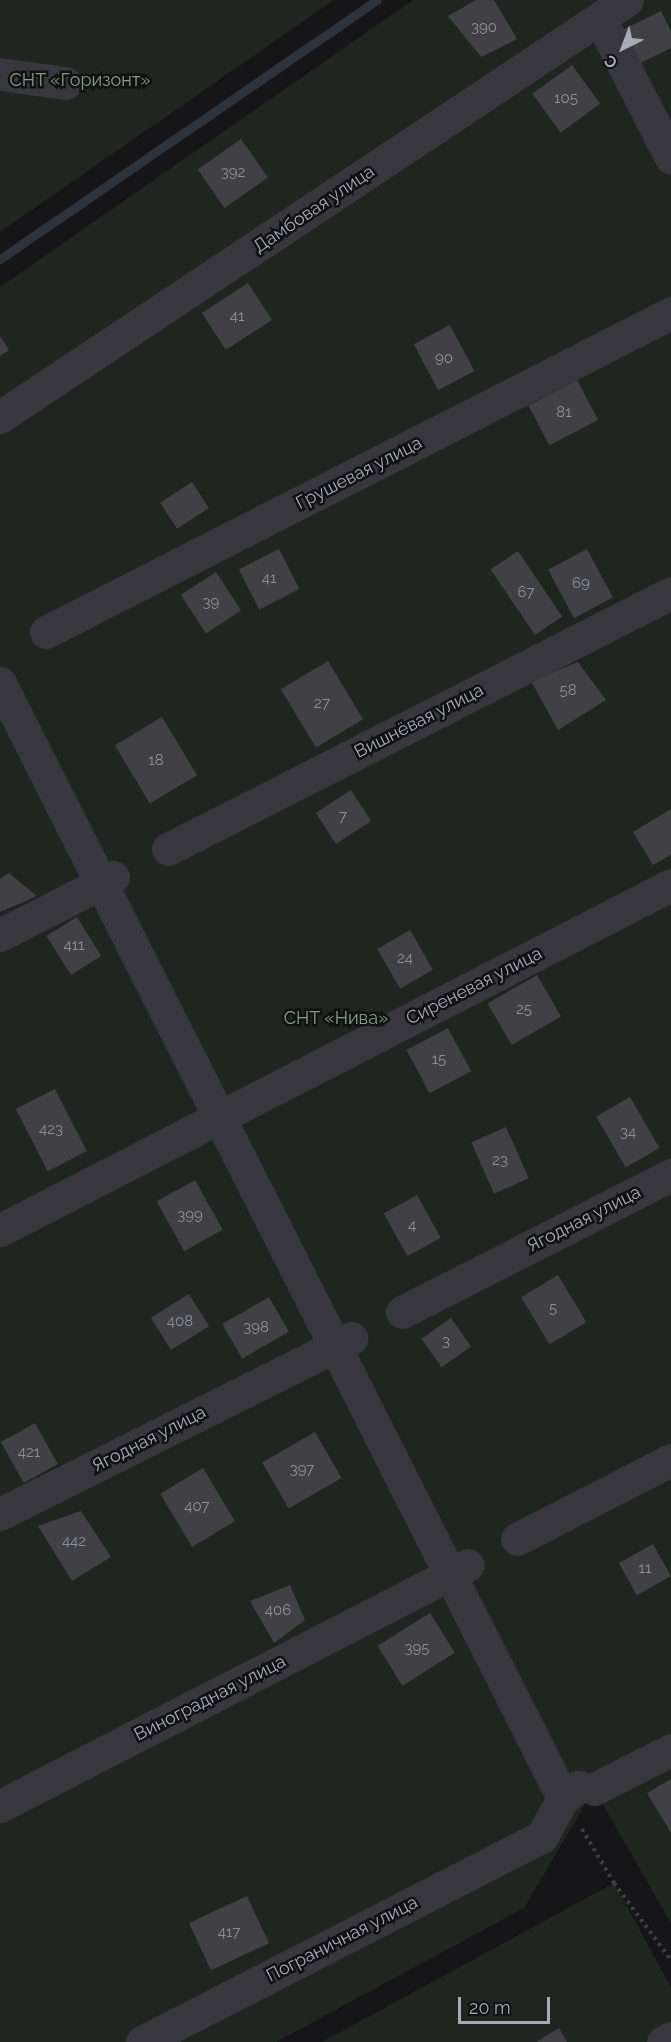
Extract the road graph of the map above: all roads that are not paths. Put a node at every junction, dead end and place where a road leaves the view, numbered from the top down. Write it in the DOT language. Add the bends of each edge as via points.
graph roads {
  1 [pos="627,0"];
  2 [pos="600,19"];
  3 [pos="0,74"];
  4 [pos="65,83"];
  5 [pos="671,158"];
  6 [pos="671,313"];
  7 [pos="0,417"];
  8 [pos="671,593"];
  9 [pos="46,632"];
  10 [pos="0,683"];
  11 [pos="168,849"];
  12 [pos="107,881"];
  13 [pos="671,885"];
  14 [pos="0,935"];
  15 [pos="220,1117"];
  16 [pos="671,1175"];
  17 [pos="0,1230"];
  18 [pos="402,1312"];
  19 [pos="344,1342"];
  20 [pos="671,1460"];
  21 [pos="0,1514"];
  22 [pos="517,1539"];
  23 [pos="460,1569"];
  24 [pos="671,1750"];
  25 [pos="578,1791"];
  26 [pos="0,1806"];
  27 [pos="671,2038"];
  28 [pos="142,2042"];
  29 [pos="663,2042"];
  1 -- 2 [label="street, Дамбовая улица"];
  2 -- 5 [label="street"];
  2 -- 7 [label="street, Дамбовая улица"];
  3 -- 4 [label="street"];
  6 -- 9 [label="street, Грушевая улица"];
  8 -- 11 [label="street, Вишнёвая улица"];
  10 -- 12 [label="street"];
  12 -- 14 [label="street"];
  12 -- 15 [label="street"];
  13 -- 15 [label="street, Сиреневая улица"];
  15 -- 17 [label="street, Сиреневая улица"];
  15 -- 19 [label="street"];
  16 -- 18 [label="street, Ягодная улица"];
  19 -- 21 [label="street, Ягодная улица"];
  19 -- 23 [label="street"];
  20 -- 22 [label="street"];
  23 -- 25 [label="street"];
  23 -- 26 [label="street, Виноградная улица"];
  24 -- 25 [label="street"];
  25 -- 28 [label="street, Пограничная улица" via="542,1836"];
  27 -- 29 [label="street"];
}
